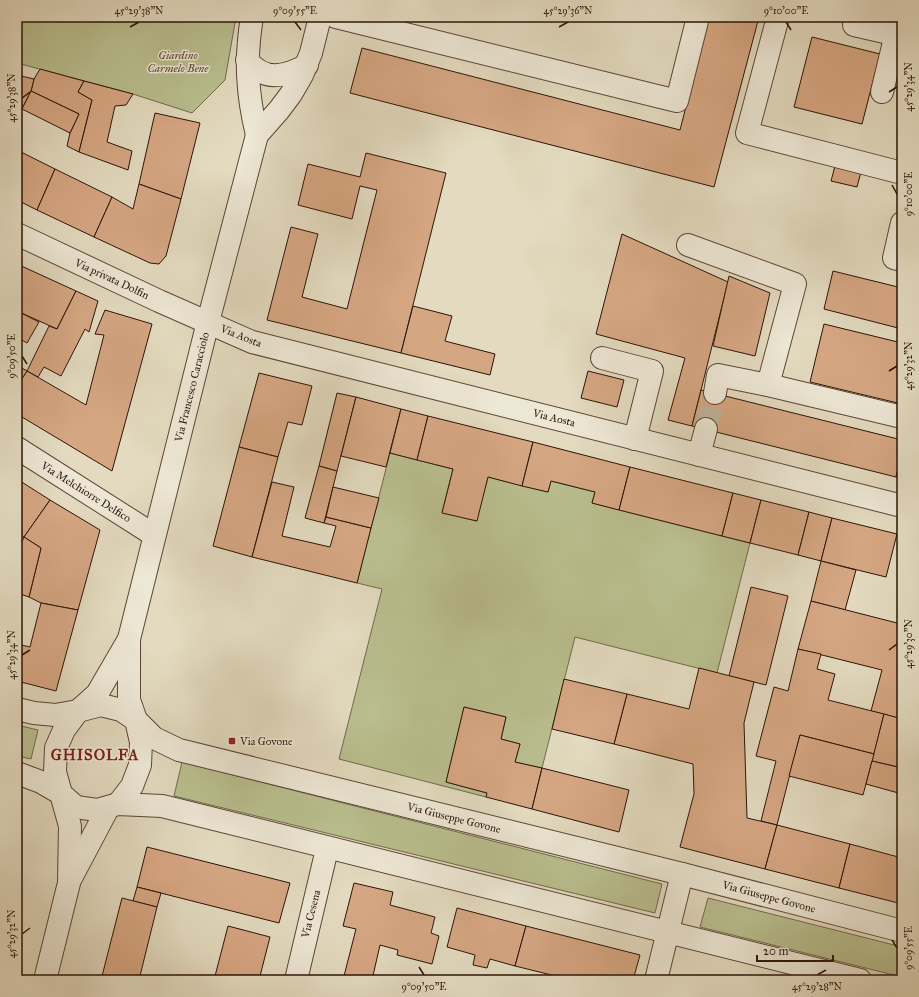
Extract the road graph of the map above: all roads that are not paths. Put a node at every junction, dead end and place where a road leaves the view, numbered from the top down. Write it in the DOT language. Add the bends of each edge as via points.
graph roads {
  1 [pos="252,17"];
  2 [pos="320,17"];
  3 [pos="336,17"];
  4 [pos="698,17"];
  5 [pos="778,17"];
  6 [pos="856,17"];
  7 [pos="899,29"];
  8 [pos="247,60"];
  9 [pos="307,65"];
  10 [pos="882,92"];
  11 [pos="257,135"];
  12 [pos="902,173"];
  13 [pos="902,223"];
  14 [pos="17,234"];
  15 [pos="688,245"];
  16 [pos="902,260"];
  17 [pos="208,322"];
  18 [pos="602,358"];
  19 [pos="768,385"];
  20 [pos="715,393"];
  21 [pos="902,417"];
  22 [pos="706,430"];
  23 [pos="635,439"];
  24 [pos="17,448"];
  25 [pos="700,455"];
  26 [pos="902,506"];
  27 [pos="154,536"];
  28 [pos="129,639"];
  29 [pos="17,709"];
  30 [pos="78,711"];
  31 [pos="136,720"];
  32 [pos="17,773"];
  33 [pos="60,793"];
  34 [pos="113,806"];
  35 [pos="327,849"];
  36 [pos="682,874"];
  37 [pos="69,882"];
  38 [pos="668,931"];
  39 [pos="902,931"];
  40 [pos="45,980"];
  41 [pos="296,980"];
  42 [pos="656,980"];
  43 [pos="860,980"];
  1 -- 8 [label="street, Via Francesco Caracciolo"];
  2 -- 9 [label="street, Via Francesco Caracciolo"];
  3 -- 4 [label="street" via="677,101"];
  5 -- 12 [label="street" via="748,133"];
  6 -- 7 [label="street" via="854,25"];
  7 -- 10 [label="street"];
  8 -- 9 [label="street" via="261,72 273,76 288,74"];
  8 -- 11 [label="street, Via Francesco Caracciolo" via="250,107"];
  9 -- 11 [label="street, Via Francesco Caracciolo" via="291,94"];
  11 -- 17 [label="street, Via Francesco Caracciolo"];
  13 -- 16 [label="street" via="894,258"];
  14 -- 17 [label="street, Via privata Dolfin"];
  15 -- 19 [label="street" via="795,284"];
  17 -- 23 [label="street, Via Aosta" via="252,342"];
  17 -- 27 [label="street, Via Francesco Caracciolo"];
  18 -- 23 [label="street" via="652,371"];
  19 -- 20 [label="street" via="718,375"];
  19 -- 21 [label="street"];
  22 -- 25 [label="street"];
  23 -- 25 [label="street, Via Aosta"];
  24 -- 27 [label="street, Via Melchiorre Delfico"];
  25 -- 26 [label="street, Via Aosta"];
  27 -- 28 [label="street, Via Francesco Caracciolo"];
  28 -- 30 [label="street, Via Francesco Caracciolo" via="97,694"];
  28 -- 31 [label="street, Via Francesco Caracciolo" via="129,700"];
  29 -- 30 [label="street, Via Giuseppe Govone" via="55,715"];
  30 -- 31 [label="street, Via Giuseppe Govone" via="101,705 121,710"];
  30 -- 33 [label="street" via="64,730 56,748 54,772"];
  31 -- 34 [label="street" via="141,742 140,764 132,786"];
  31 -- 36 [label="street, Via Giuseppe Govone" via="154,738 179,750"];
  32 -- 33 [label="street"];
  33 -- 34 [label="street" via="76,807 97,810"];
  33 -- 37 [label="street" via="70,826"];
  34 -- 35 [label="street" via="162,806"];
  34 -- 37 [label="street"];
  35 -- 38 [label="street"];
  35 -- 41 [label="street, Via Cesena"];
  36 -- 38 [label="street"];
  36 -- 39 [label="street, Via Giuseppe Govone"];
  37 -- 40 [label="street"];
  38 -- 42 [label="street"];
  38 -- 43 [label="street"];
}
